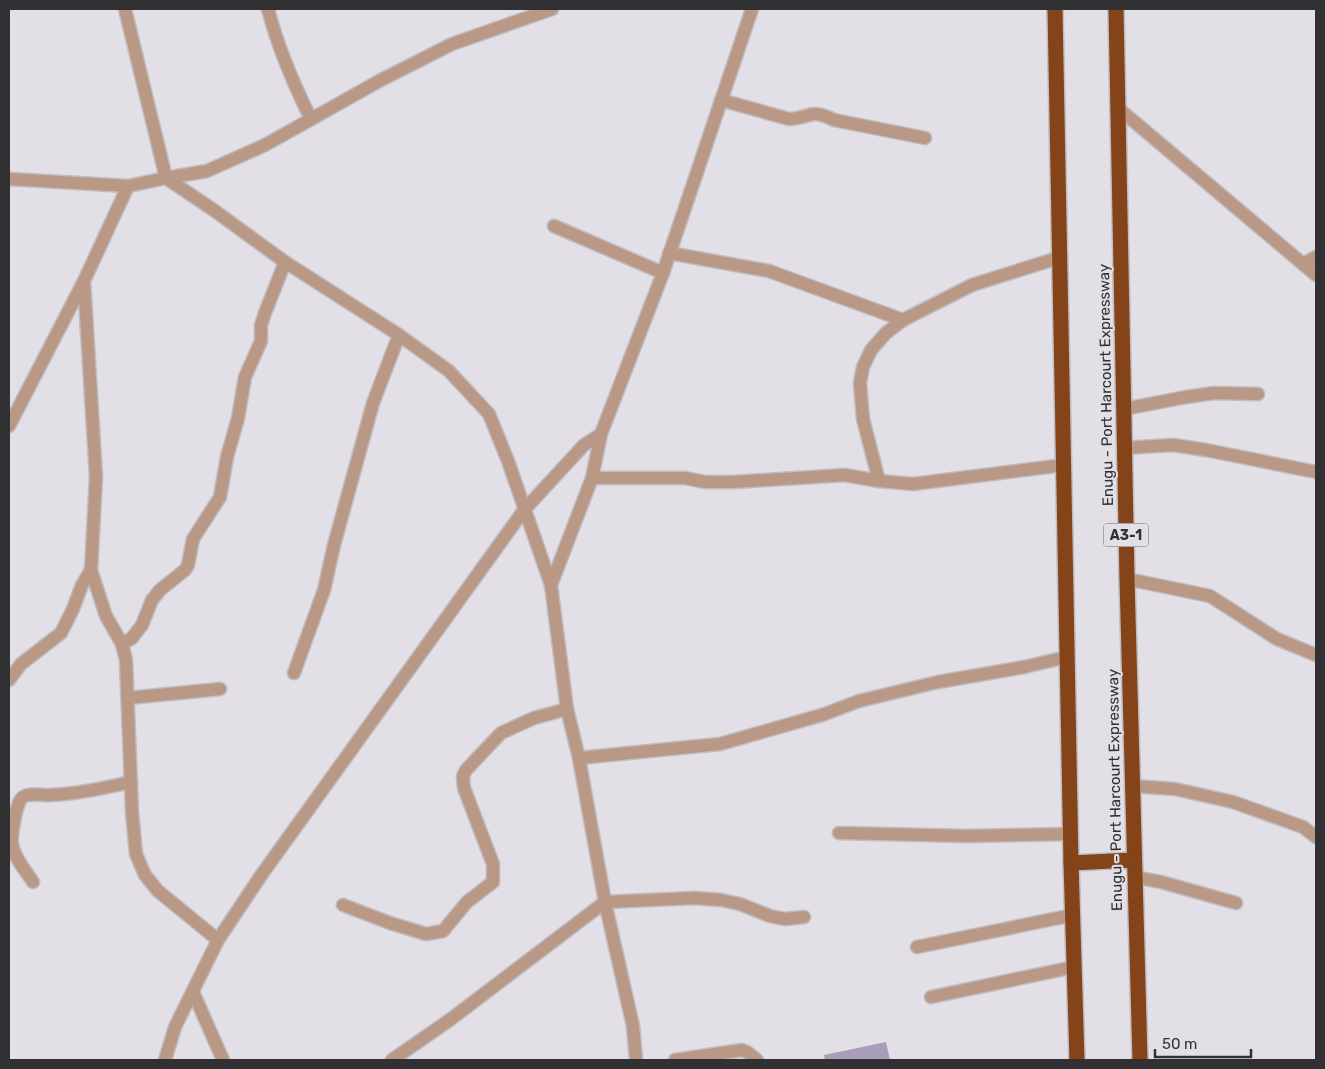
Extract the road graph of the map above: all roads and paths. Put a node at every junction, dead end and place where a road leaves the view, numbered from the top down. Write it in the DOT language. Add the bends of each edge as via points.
graph roads {
  1 [pos="125,9"];
  2 [pos="268,9"];
  3 [pos="552,9"];
  4 [pos="752,9"];
  5 [pos="1055,9"];
  6 [pos="1116,9"];
  7 [pos="721,100"];
  8 [pos="1118,108"];
  9 [pos="311,119"];
  10 [pos="925,138"];
  11 [pos="166,178"];
  12 [pos="9,179"];
  13 [pos="128,186"];
  14 [pos="554,226"];
  15 [pos="669,253"];
  16 [pos="1316,256"];
  17 [pos="1061,257"];
  18 [pos="285,262"];
  19 [pos="1303,264"];
  20 [pos="663,273"];
  21 [pos="1316,275"];
  22 [pos="84,281"];
  23 [pos="904,320"];
  24 [pos="399,336"];
  25 [pos="1258,394"];
  26 [pos="1124,409"];
  27 [pos="9,426"];
  28 [pos="601,434"];
  29 [pos="1124,448"];
  30 [pos="1064,465"];
  31 [pos="1316,472"];
  32 [pos="592,478"];
  33 [pos="879,481"];
  34 [pos="524,510"];
  35 [pos="91,570"];
  36 [pos="1127,578"];
  37 [pos="550,585"];
  38 [pos="122,644"];
  39 [pos="1316,655"];
  40 [pos="1067,657"];
  41 [pos="294,673"];
  42 [pos="9,680"];
  43 [pos="220,689"];
  44 [pos="128,698"];
  45 [pos="567,709"];
  46 [pos="579,758"];
  47 [pos="131,782"];
  48 [pos="1132,786"];
  49 [pos="839,833"];
  50 [pos="1071,834"];
  51 [pos="1316,837"];
  52 [pos="1133,860"];
  53 [pos="1071,863"];
  54 [pos="1134,877"];
  55 [pos="33,882"];
  56 [pos="606,902"];
  57 [pos="1236,903"];
  58 [pos="343,905"];
  59 [pos="1073,915"];
  60 [pos="804,917"];
  61 [pos="218,940"];
  62 [pos="917,947"];
  63 [pos="1074,967"];
  64 [pos="193,992"];
  65 [pos="931,997"];
  66 [pos="165,1060"];
  67 [pos="223,1060"];
  68 [pos="392,1060"];
  69 [pos="636,1060"];
  70 [pos="676,1060"];
  71 [pos="757,1060"];
  72 [pos="1078,1060"];
  73 [pos="1140,1060"];
  1 -- 11 [label="street"];
  2 -- 9 [label="street" via="291,80"];
  3 -- 9 [label="street" via="452,44"];
  4 -- 7 [label="street"];
  5 -- 17 [label="highway"];
  6 -- 8 [label="highway, Enugu - Port Harcourt Expressway / A3-1"];
  7 -- 10 [label="street" via="789,120 821,114 834,120"];
  7 -- 15 [label="street"];
  8 -- 19 [label="street"];
  8 -- 26 [label="highway, Enugu - Port Harcourt Expressway / A3-1"];
  9 -- 11 [label="street" via="265,145 207,171"];
  11 -- 13 [label="street"];
  11 -- 18 [label="street"];
  12 -- 13 [label="street"];
  13 -- 22 [label="street"];
  14 -- 20 [label="street"];
  15 -- 20 [label="street"];
  15 -- 23 [label="street" via="769,271"];
  16 -- 19 [label="street"];
  17 -- 23 [label="street" via="972,285"];
  17 -- 30 [label="highway"];
  18 -- 24 [label="street"];
  18 -- 38 [label="street" via="261,325 261,341 245,377 220,497 193,538 185,570 160,590 152,600 142,625 132,638"];
  19 -- 21 [label="street"];
  20 -- 28 [label="street"];
  22 -- 27 [label="street"];
  22 -- 35 [label="street" via="96,477"];
  23 -- 33 [label="street" via="871,350 860,382 862,419"];
  24 -- 34 [label="street" via="448,372 489,414"];
  24 -- 41 [label="street" via="373,403 324,590"];
  25 -- 26 [label="street" via="1214,393"];
  26 -- 29 [label="highway, Enugu - Port Harcourt Expressway / A3-1"];
  28 -- 32 [label="street"];
  28 -- 34 [label="street" via="584,445"];
  29 -- 31 [label="street" via="1173,445"];
  29 -- 36 [label="highway, Enugu - Port Harcourt Expressway / A3-1"];
  30 -- 33 [label="street" via="913,484"];
  30 -- 40 [label="highway"];
  32 -- 33 [label="street" via="685,478 734,482 845,475"];
  32 -- 37 [label="street"];
  34 -- 37 [label="street"];
  34 -- 61 [label="street"];
  35 -- 38 [label="street" via="106,616"];
  35 -- 42 [label="street" via="60,633 21,664"];
  36 -- 39 [label="street" via="1210,596 1277,639"];
  36 -- 48 [label="highway, Enugu - Port Harcourt Expressway / A3-1"];
  37 -- 45 [label="street"];
  38 -- 44 [label="street"];
  40 -- 46 [label="street" via="859,701 720,744"];
  40 -- 50 [label="highway"];
  43 -- 44 [label="street"];
  44 -- 47 [label="street"];
  45 -- 46 [label="street"];
  45 -- 58 [label="street" via="534,718 502,733 466,770 464,788 493,864 494,875 493,882 467,902 443,931 426,934"];
  46 -- 56 [label="street"];
  47 -- 55 [label="street" via="99,789 31,795 18,802 12,844 19,862"];
  47 -- 61 [label="street" via="136,854 144,875 158,891"];
  48 -- 51 [label="street" via="1175,789 1233,802 1303,827"];
  48 -- 52 [label="highway, Enugu - Port Harcourt Expressway / A3-1"];
  49 -- 50 [label="street"];
  50 -- 53 [label="highway"];
  52 -- 53 [label="highway"];
  52 -- 54 [label="highway, Enugu - Port Harcourt Expressway / A3-1"];
  53 -- 59 [label="highway"];
  54 -- 57 [label="street"];
  54 -- 73 [label="highway, Enugu - Port Harcourt Expressway / A3-1"];
  56 -- 60 [label="street" via="695,898 740,904 785,919"];
  56 -- 68 [label="street"];
  56 -- 69 [label="street" via="633,1026"];
  59 -- 62 [label="street"];
  59 -- 63 [label="highway"];
  61 -- 64 [label="street"];
  63 -- 65 [label="street"];
  63 -- 72 [label="highway"];
  64 -- 66 [label="street" via="175,1027"];
  64 -- 67 [label="street"];
  70 -- 71 [label="street" via="742,1050"];
}
